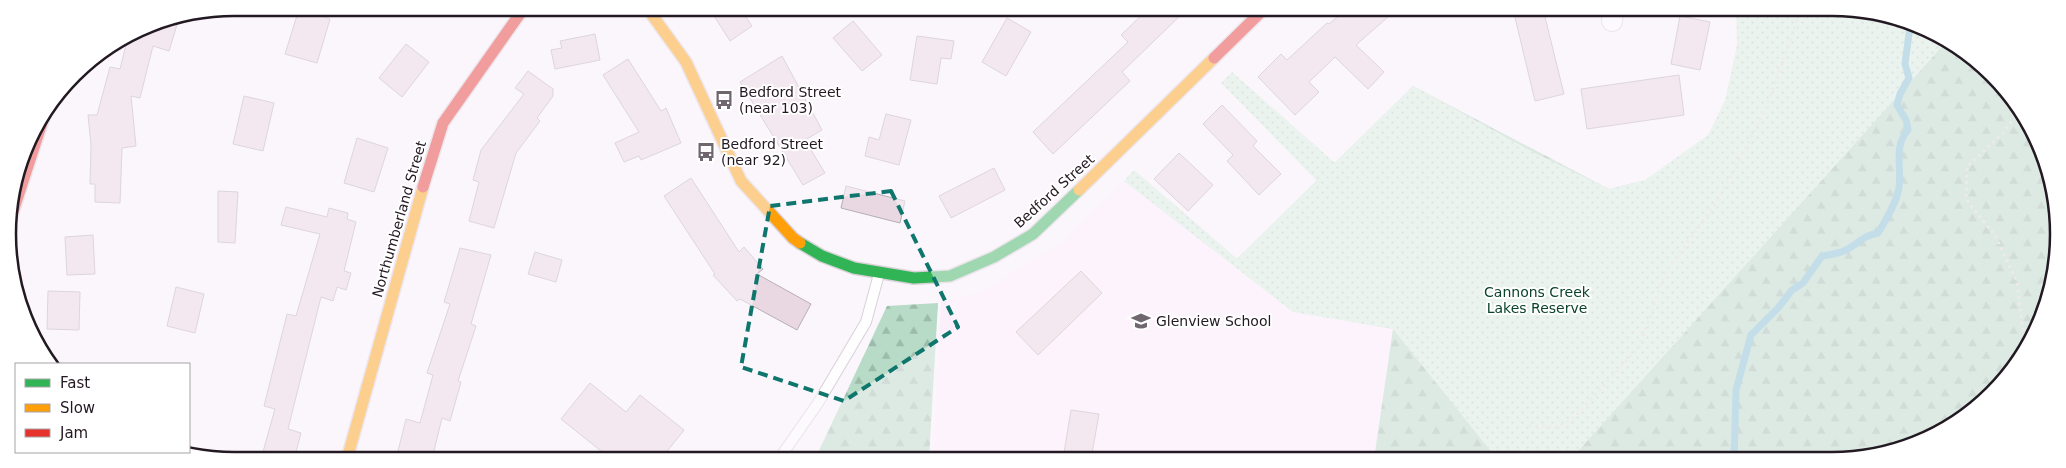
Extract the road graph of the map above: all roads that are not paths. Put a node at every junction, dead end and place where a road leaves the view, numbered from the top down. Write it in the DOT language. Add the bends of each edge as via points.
graph roads {
  1 [pos="518,16"];
  2 [pos="653,16"];
  3 [pos="1257,16"];
  4 [pos="32,153"];
  5 [pos="24,179"];
  6 [pos="880,273"];
  7 [pos="349,452"];
  8 [pos="783,452"];
  1 -- 7 [label="street, Northumberland Street" via="443,123"];
  2 -- 6 [label="street, Bedford Street" via="686,62 741,181 793,238 822,256 854,268"];
  3 -- 6 [label="street, Bedford Street" via="1033,234 994,257 950,276 914,278"];
  4 -- 5 [label="street"];
  6 -- 8 [label="lane" via="866,322 818,403"];
}
